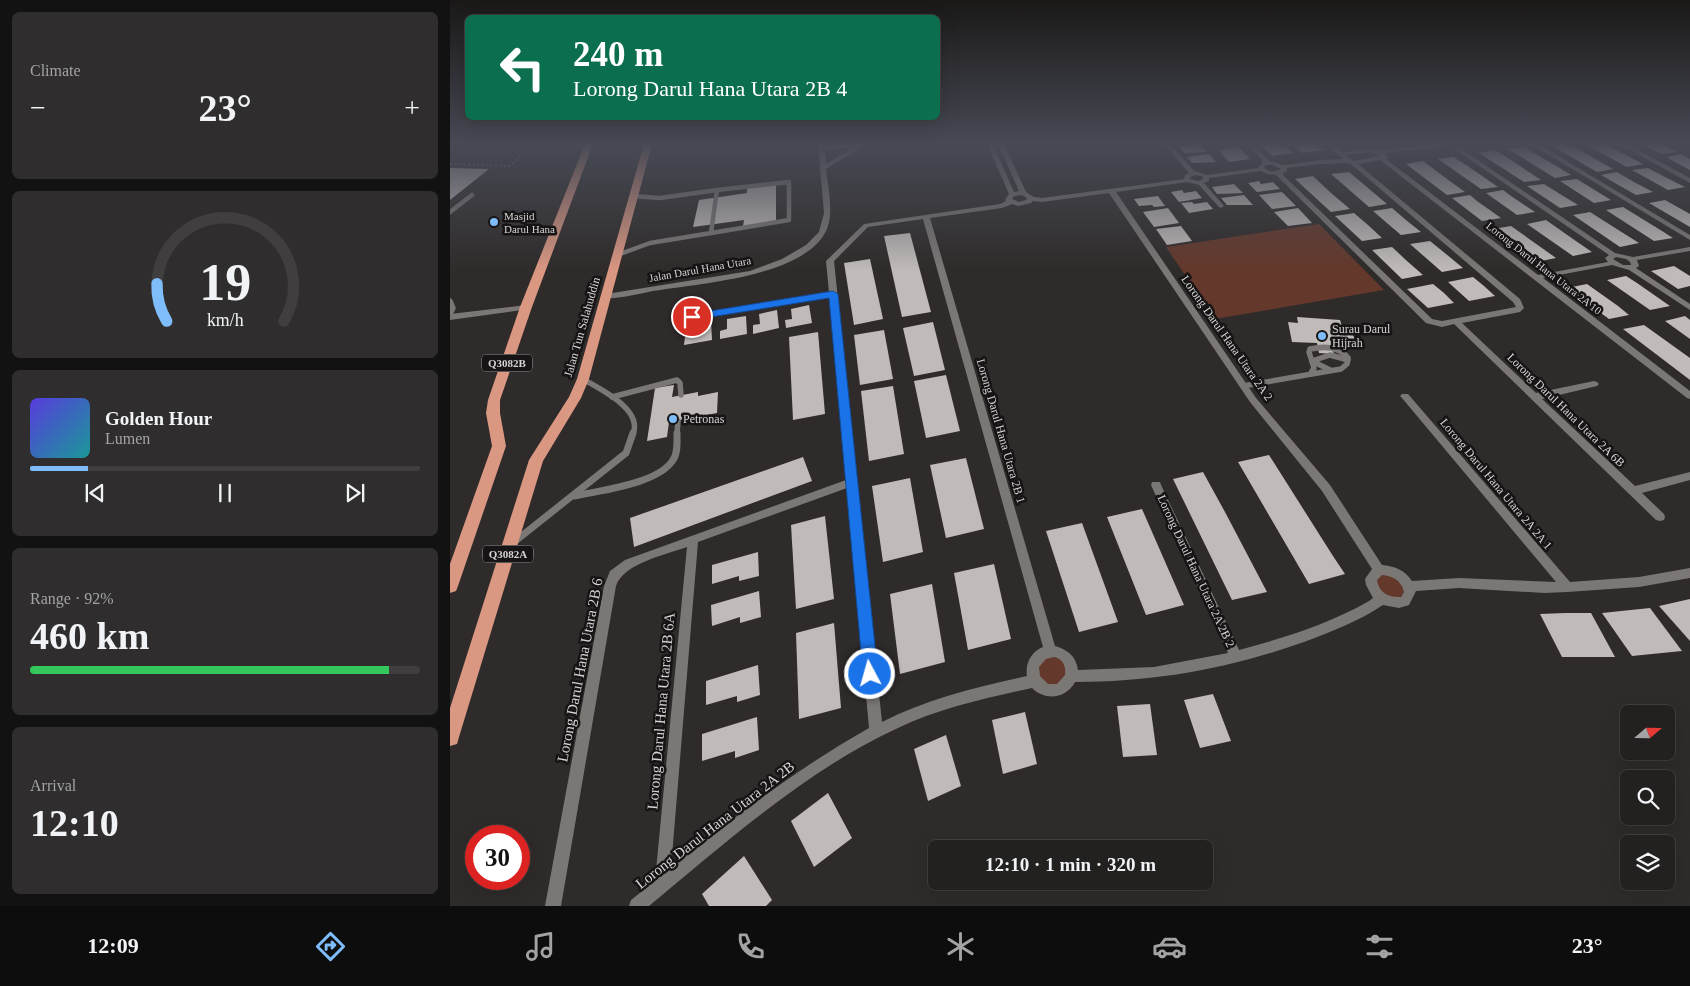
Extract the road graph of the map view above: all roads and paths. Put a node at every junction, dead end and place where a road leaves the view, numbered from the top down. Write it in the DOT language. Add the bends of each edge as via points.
graph roads {
  1 [pos="573,186"];
  2 [pos="637,186"];
  3 [pos="750,186"];
  4 [pos="789,186"];
  5 [pos="825,186"];
  6 [pos="1006,186"];
  7 [pos="1020,186"];
  8 [pos="1139,186"];
  9 [pos="1204,186"];
  10 [pos="1290,186"];
  11 [pos="1379,186"];
  12 [pos="1420,186"];
  13 [pos="1508,186"];
  14 [pos="1604,186"];
  15 [pos="717,190"];
  16 [pos="1111,190"];
  17 [pos="1023,193"];
  18 [pos="472,195"];
  19 [pos="634,196"];
  20 [pos="1011,198"];
  21 [pos="1031,199"];
  22 [pos="1221,206"];
  23 [pos="450,212"];
  24 [pos="926,217"];
  25 [pos="711,233"];
  26 [pos="1690,238"];
  27 [pos="1690,249"];
  28 [pos="618,255"];
  29 [pos="1613,259"];
  30 [pos="1631,263"];
  31 [pos="1537,277"];
  32 [pos="833,294"];
  33 [pos="606,296"];
  34 [pos="450,301"];
  35 [pos="526,307"];
  36 [pos="1690,308"];
  37 [pos="450,315"];
  38 [pos="692,317"];
  39 [pos="1456,322"];
  40 [pos="1312,360"];
  41 [pos="1348,360"];
  42 [pos="1330,370"];
  43 [pos="1311,373"];
  44 [pos="583,379"];
  45 [pos="1594,384"];
  46 [pos="1244,386"];
  47 [pos="681,395"];
  48 [pos="1405,396"];
  49 [pos="1690,396"];
  50 [pos="612,397"];
  51 [pos="1535,397"];
  52 [pos="678,420"];
  53 [pos="1690,476"];
  54 [pos="852,482"];
  55 [pos="1156,485"];
  56 [pos="1633,491"];
  57 [pos="574,496"];
  58 [pos="1660,517"];
  59 [pos="693,540"];
  60 [pos="512,543"];
  61 [pos="1379,571"];
  62 [pos="1690,573"];
  63 [pos="450,586"];
  64 [pos="1409,586"];
  65 [pos="1567,588"];
  66 [pos="1382,599"];
  67 [pos="1050,652"];
  68 [pos="1236,657"];
  69 [pos="1071,676"];
  70 [pos="1034,681"];
  71 [pos="876,731"];
  72 [pos="450,737"];
  73 [pos="662,886"];
  74 [pos="553,906"];
  75 [pos="637,906"];
  1 -- 35 [label="highway, Q3082B"];
  2 -- 19 [label="highway, Jalan Tun Salahuddin / Q3082A"];
  3 -- 15 [label="lane"];
  4 -- 25 [label="lane" via="789,220"];
  5 -- 33 [label="street, Jalan Darul Hana Utara" via="827,213 822,232 785,262 751,273"];
  6 -- 20 [label="street"];
  7 -- 17 [label="street"];
  8 -- 16 [label="street"];
  9 -- 22 [label="street"];
  10 -- 39 [label="street" via="1423,317 1436,323"];
  11 -- 39 [label="street" via="1520,304 1517,310"];
  12 -- 31 [label="street, Lorong Darul Hana Utara 2A 10"];
  13 -- 29 [label="street"];
  14 -- 26 [label="street"];
  15 -- 19 [label="lane" via="660,198"];
  15 -- 25 [label="lane"];
  16 -- 21 [label="street"];
  16 -- 46 [label="street, Lorong Darul Hana Utara 2A 2"];
  17 -- 20 [label="street"];
  17 -- 21 [label="street"];
  18 -- 23 [label="lane"];
  19 -- 28 [label="highway, Jalan Tun Salahuddin / Q3082A"];
  20 -- 21 [label="street" via="1022,204"];
  20 -- 24 [label="street" via="1002,206"];
  24 -- 32 [label="street" via="876,223 860,229 830,261"];
  24 -- 67 [label="street, Lorong Darul Hana Utara 2B 1"];
  25 -- 28 [label="lane" via="650,243"];
  27 -- 30 [label="street"];
  28 -- 33 [label="highway, Jalan Tun Salahuddin / Q3082A"];
  29 -- 30 [label="street" via="1624,256"];
  29 -- 31 [label="street"];
  30 -- 36 [label="street"];
  31 -- 49 [label="street, Lorong Darul Hana Utara 2A 10"];
  32 -- 38 [label="street"];
  32 -- 54 [label="street"];
  33 -- 44 [label="highway, Jalan Tun Salahuddin / Q3082A"];
  34 -- 37 [label="lane" via="453,308"];
  35 -- 37 [label="street"];
  35 -- 63 [label="highway, Q3082B" via="494,400 499,446"];
  39 -- 51 [label="street, Lorong Darul Hana Utara 2A 6B"];
  40 -- 41 [label="lane" via="1323,355"];
  40 -- 41 [label="lane" via="1309,352 1315,347 1338,348 1345,352"];
  40 -- 42 [label="lane"];
  40 -- 43 [label="lane" via="1314,368"];
  41 -- 42 [label="lane" via="1341,369"];
  42 -- 43 [label="lane"];
  43 -- 46 [label="lane"];
  44 -- 50 [label="lane"];
  44 -- 60 [label="highway, Jalan Tun Salahuddin / Q3082A" via="575,398 536,460"];
  45 -- 51 [label="street"];
  46 -- 61 [label="street, Lorong Darul Hana Utara 2A 2" via="1326,488"];
  47 -- 50 [label="lane" via="677,380"];
  48 -- 65 [label="street, Lorong Darul Hana Utara 2A 2A 1"];
  50 -- 57 [label="lane" via="631,412 635,429 626,453"];
  51 -- 56 [label="street, Lorong Darul Hana Utara 2A 6B"];
  52 -- 57 [label="lane" via="674,458 667,468 653,476"];
  53 -- 56 [label="street"];
  54 -- 59 [label="street, Lorong Darul Hana Utara 2B 6"];
  54 -- 71 [label="street"];
  55 -- 68 [label="street, Lorong Darul Hana Utara 2A 2B 2"];
  56 -- 58 [label="street, Lorong Darul Hana Utara 2A 6B"];
  57 -- 60 [label="lane"];
  59 -- 73 [label="street, Lorong Darul Hana Utara 2B 6A"];
  59 -- 74 [label="street, Lorong Darul Hana Utara 2B 6" via="630,563 614,575"];
  60 -- 72 [label="highway, Jalan Tun Salahuddin / Q3082A"];
  61 -- 64 [label="street" via="1394,572"];
  61 -- 66 [label="street" via="1373,575 1371,584"];
  62 -- 65 [label="street" via="1640,582"];
  64 -- 65 [label="street" via="1459,583"];
  64 -- 66 [label="street" via="1409,597 1405,601 1394,603"];
  66 -- 68 [label="street" via="1367,610 1335,624"];
  67 -- 69 [label="street" via="1057,652 1068,659"];
  67 -- 70 [label="street" via="1034,661"];
  68 -- 69 [label="street" via="1166,672"];
  69 -- 70 [label="street" via="1064,687 1051,691"];
  70 -- 71 [label="street, Lorong Darul Hana Utara 2A 2B" via="987,690"];
  71 -- 73 [label="street, Lorong Darul Hana Utara 2A 2B" via="794,782"];
  73 -- 75 [label="street, Lorong Darul Hana Utara 2A 2B"];
}
